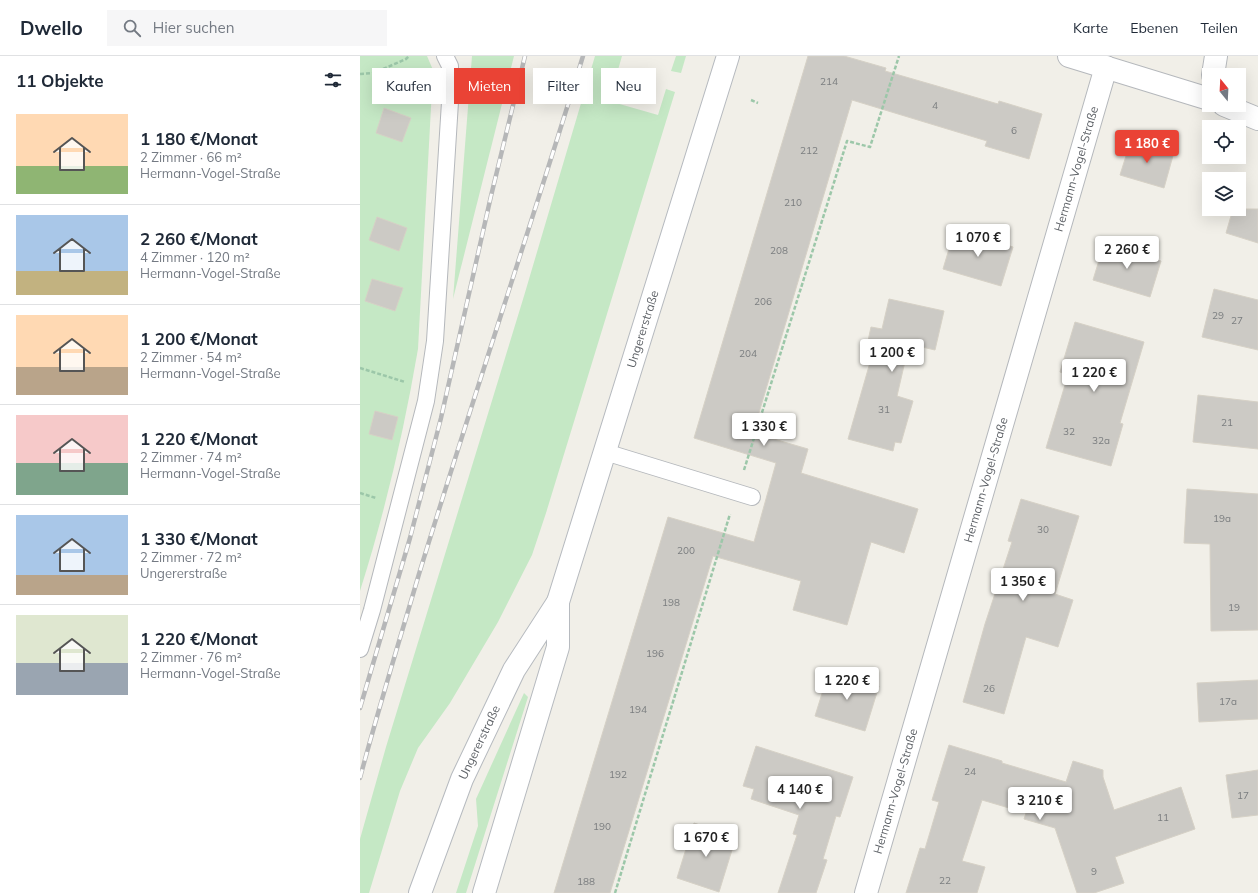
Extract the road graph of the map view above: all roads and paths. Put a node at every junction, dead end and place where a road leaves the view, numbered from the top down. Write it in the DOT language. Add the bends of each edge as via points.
graph roads {
  1 [pos="409,56"];
  2 [pos="446,56"];
  3 [pos="728,56"];
  4 [pos="899,56"];
  5 [pos="1070,56"];
  6 [pos="1216,56"];
  7 [pos="1106,67"];
  8 [pos="1214,68"];
  9 [pos="360,74"];
  10 [pos="1202,96"];
  11 [pos="751,100"];
  12 [pos="758,103"];
  13 [pos="1242,112"];
  14 [pos="1258,119"];
  15 [pos="360,368"];
  16 [pos="412,384"];
  17 [pos="605,452"];
  18 [pos="744,495"];
  19 [pos="558,602"];
  20 [pos="360,649"];
  21 [pos="420,893"];
  22 [pos="484,893"];
  23 [pos="615,893"];
  24 [pos="866,893"];
  1 -- 9 [label="path" via="374,73"];
  2 -- 20 [label="lane" via="450,66 450,102 435,341 426,401 402,499"];
  3 -- 17 [label="main road, Ungererstraße"];
  4 -- 18 [label="path" via="870,147 847,141"];
  5 -- 7 [label="main road"];
  6 -- 8 [label="main road"];
  7 -- 10 [label="main road"];
  7 -- 24 [label="main road, Hermann-Vogel-Straße"];
  11 -- 12 [label="path"];
  13 -- 14 [label="main road"];
  15 -- 16 [label="path"];
  17 -- 18 [label="lane"];
  17 -- 19 [label="main road, Ungererstraße"];
  18 -- 23 [label="path"];
  19 -- 21 [label="main road, Ungererstraße" via="514,670 462,779"];
  19 -- 22 [label="main road, Ungererstraße" via="558,647"];
}
